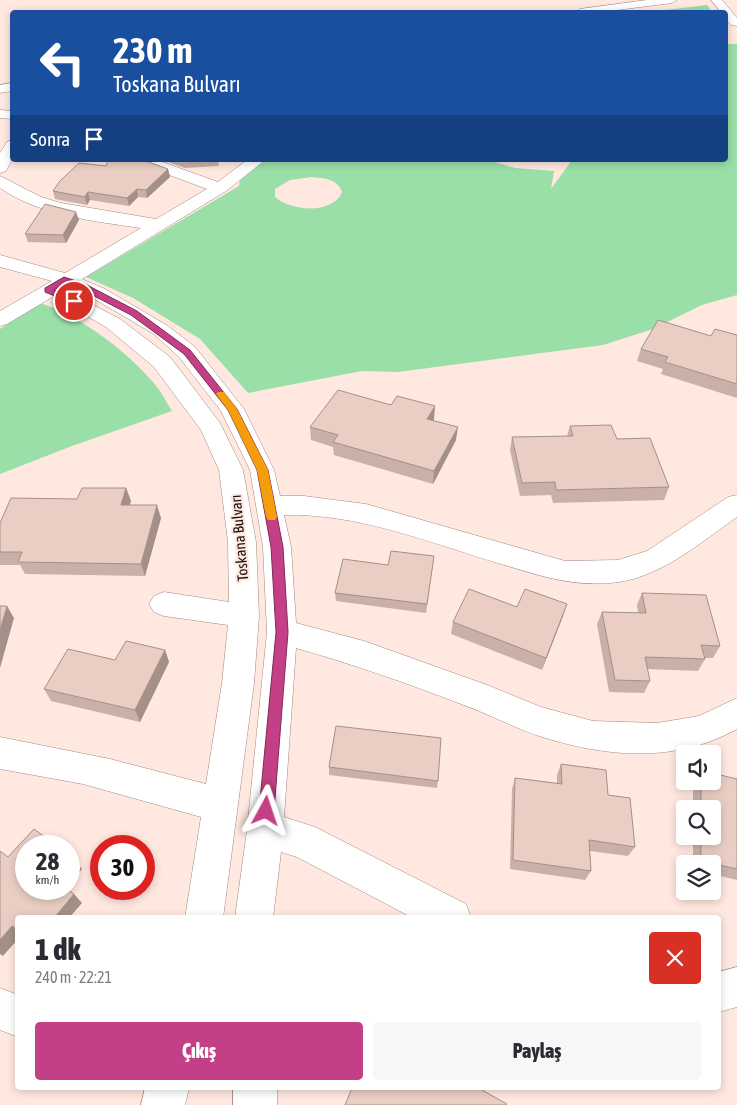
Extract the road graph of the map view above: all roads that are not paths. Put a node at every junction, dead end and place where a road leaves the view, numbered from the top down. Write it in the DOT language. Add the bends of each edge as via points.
graph roads {
  1 [pos="672,0"];
  2 [pos="716,0"];
  3 [pos="595,10"];
  4 [pos="724,10"];
  5 [pos="728,15"];
  6 [pos="735,23"];
  7 [pos="10,148"];
  8 [pos="148,162"];
  9 [pos="254,162"];
  10 [pos="0,168"];
  11 [pos="0,181"];
  12 [pos="220,188"];
  13 [pos="159,225"];
  14 [pos="0,261"];
  15 [pos="0,276"];
  16 [pos="57,284"];
  17 [pos="0,320"];
  18 [pos="737,504"];
  19 [pos="269,506"];
  20 [pos="164,604"];
  21 [pos="244,616"];
  22 [pos="282,632"];
  23 [pos="737,712"];
  24 [pos="0,753"];
  25 [pos="218,805"];
  26 [pos="265,830"];
  27 [pos="204,915"];
  28 [pos="254,915"];
  29 [pos="446,915"];
  30 [pos="737,987"];
  31 [pos="721,991"];
  32 [pos="0,1009"];
  33 [pos="15,1015"];
  34 [pos="167,1090"];
  35 [pos="255,1090"];
  36 [pos="163,1105"];
  37 [pos="255,1105"];
  1 -- 3 [label="street"];
  2 -- 4 [label="street"];
  5 -- 6 [label="street"];
  7 -- 10 [label="street"];
  8 -- 12 [label="street"];
  9 -- 12 [label="street"];
  11 -- 13 [label="street" via="45,203 92,215"];
  12 -- 13 [label="street"];
  13 -- 16 [label="street"];
  14 -- 16 [label="street, Toskana Bulvarı"];
  15 -- 16 [label="street, Toskana Bulvarı"];
  16 -- 17 [label="street"];
  16 -- 19 [label="street, Toskana Bulvarı" via="134,313 187,352 232,409 262,470"];
  16 -- 21 [label="street, Toskana Bulvarı" via="162,362 212,428 232,470 242,542"];
  18 -- 19 [label="street" via="657,558 619,571 565,572 366,514 304,504"];
  19 -- 22 [label="street, Toskana Bulvarı" via="277,547"];
  20 -- 21 [label="street"];
  21 -- 25 [label="street, Toskana Bulvarı" via="238,683"];
  22 -- 23 [label="street" via="364,654 538,721 593,736 657,738 704,730"];
  22 -- 26 [label="street, Toskana Bulvarı"];
  24 -- 25 [label="street" via="51,760"];
  25 -- 27 [label="street, Toskana Bulvarı"];
  26 -- 28 [label="street, Toskana Bulvarı"];
  26 -- 29 [label="street" via="302,840"];
  30 -- 31 [label="street"];
  32 -- 33 [label="street"];
  34 -- 36 [label="street"];
  35 -- 37 [label="street"];
}
